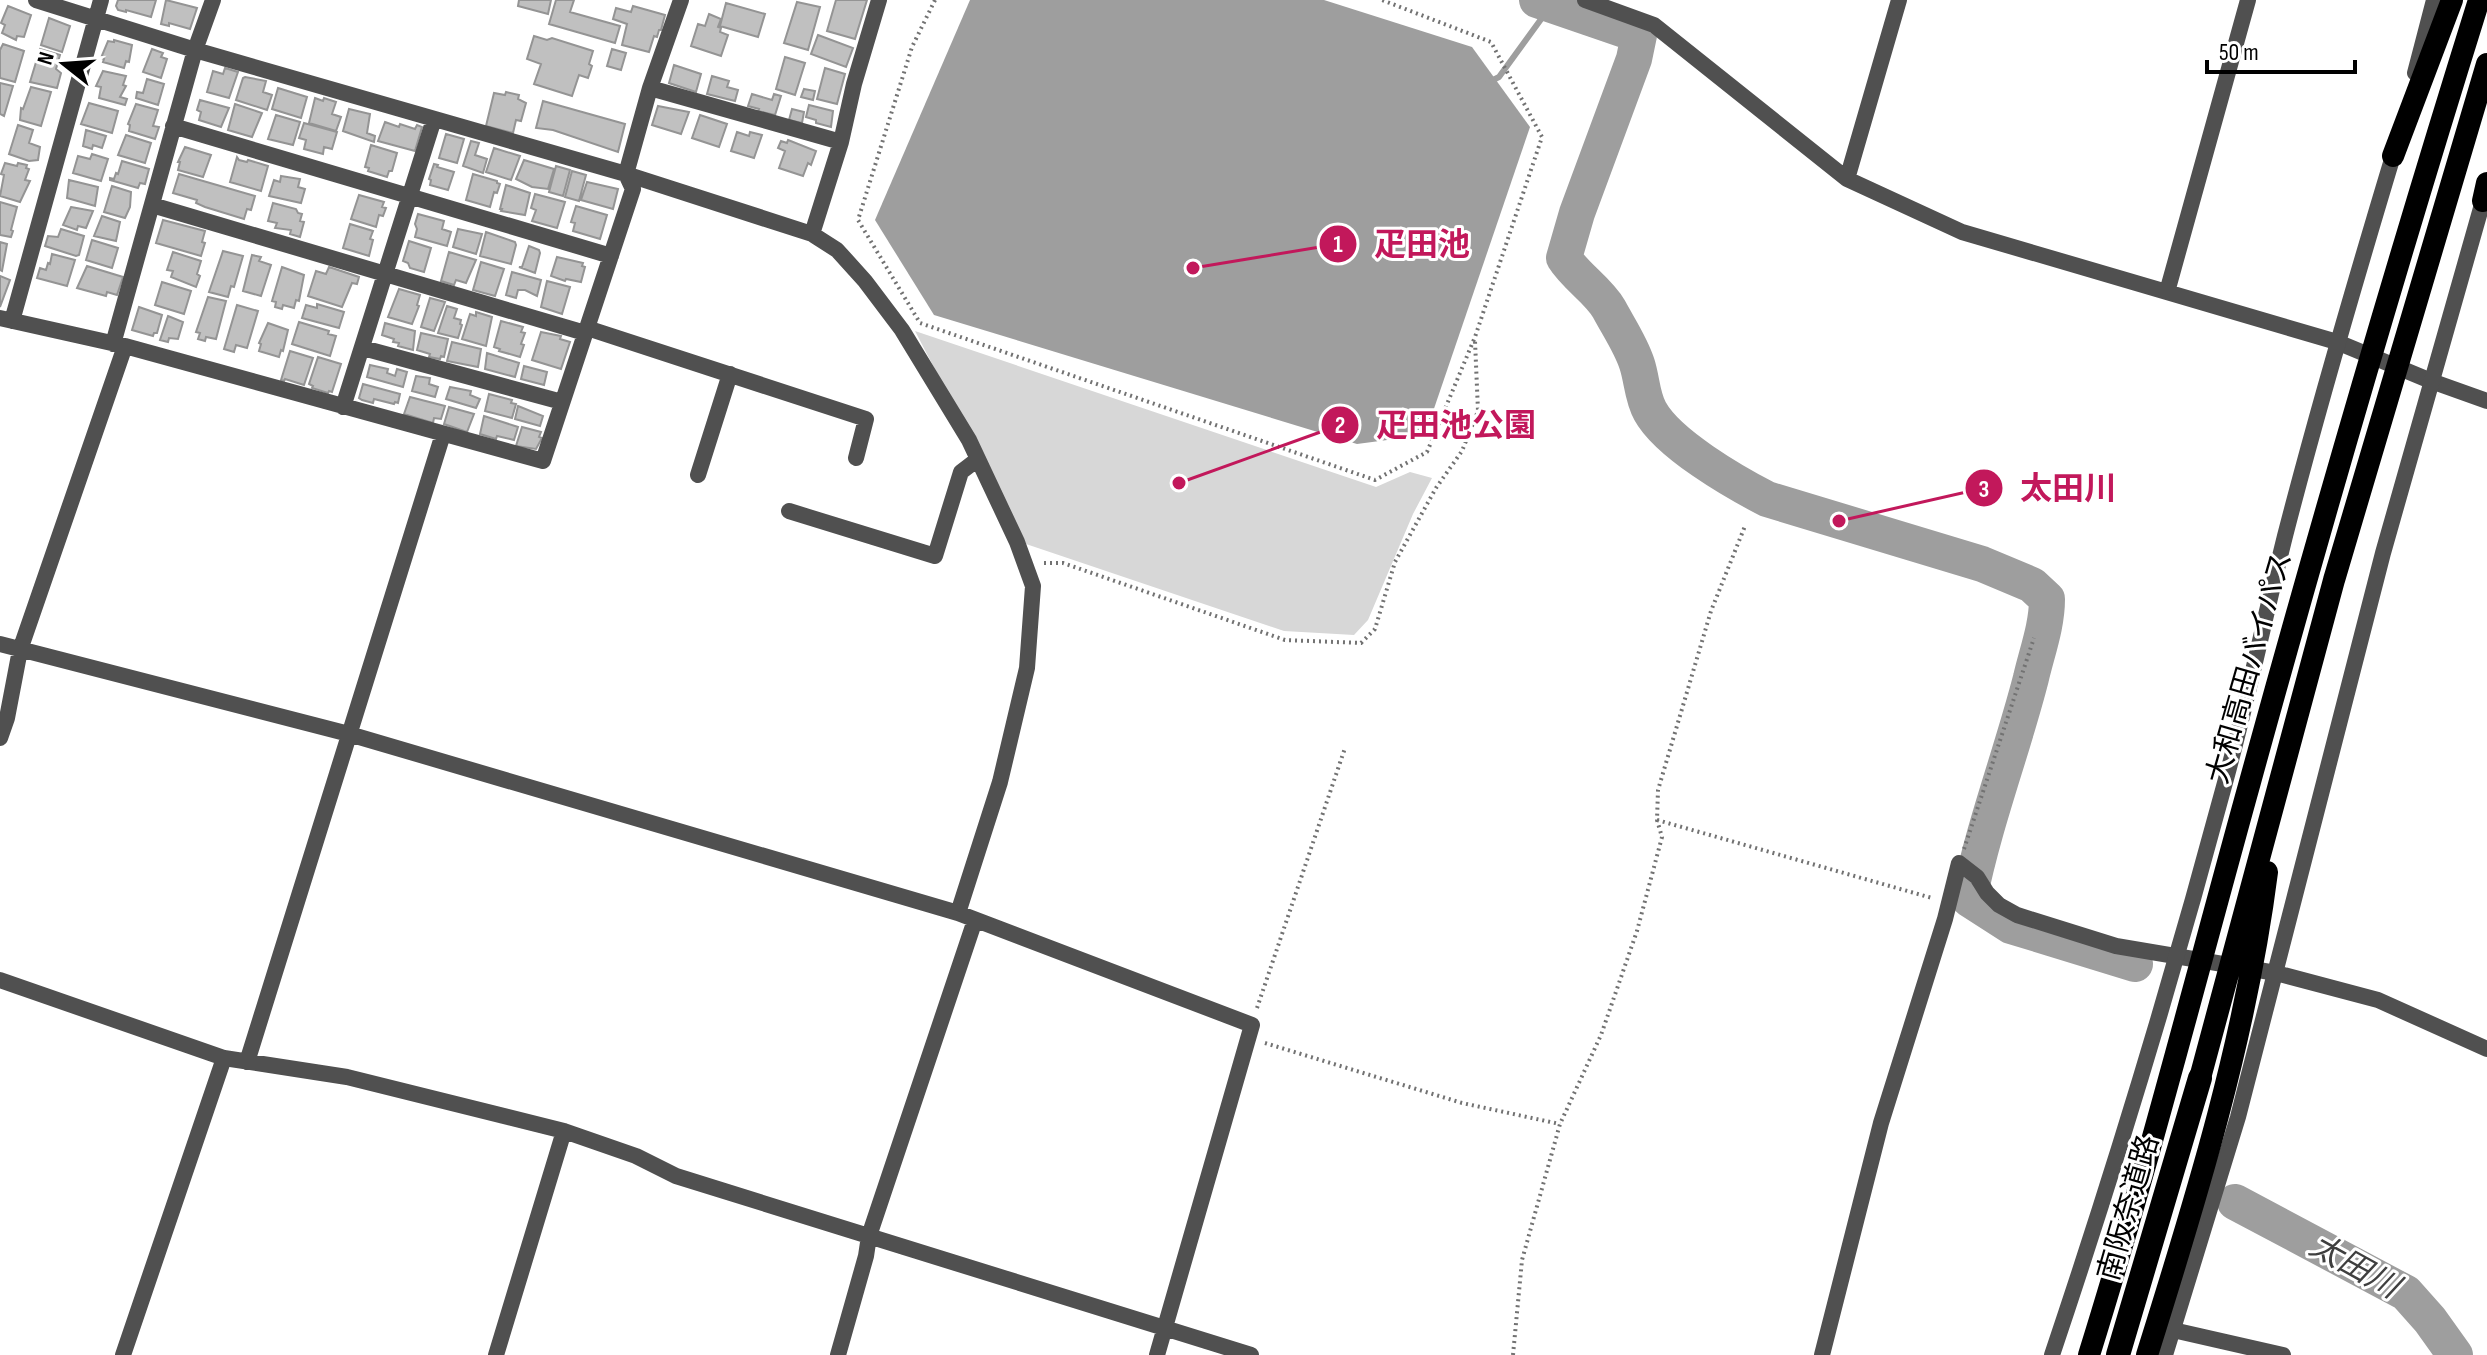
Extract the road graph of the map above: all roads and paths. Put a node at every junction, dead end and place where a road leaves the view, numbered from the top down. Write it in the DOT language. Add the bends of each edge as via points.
graph roads {
  1 [pos="36,0"];
  2 [pos="101,0"];
  3 [pos="213,0"];
  4 [pos="681,0"];
  5 [pos="879,0"];
  6 [pos="935,0"];
  7 [pos="1382,0"];
  8 [pos="1585,0"];
  9 [pos="1899,0"];
  10 [pos="2248,0"];
  11 [pos="2479,0"];
  12 [pos="2446,2"];
  13 [pos="95,17"];
  14 [pos="195,50"];
  15 [pos="2487,64"];
  16 [pos="650,88"];
  17 [pos="434,119"];
  18 [pos="173,126"];
  19 [pos="841,142"];
  20 [pos="2393,156"];
  21 [pos="626,174"];
  22 [pos="1847,179"];
  23 [pos="2486,191"];
  24 [pos="411,197"];
  25 [pos="152,205"];
  26 [pos="812,234"];
  27 [pos="611,256"];
  28 [pos="386,274"];
  29 [pos="2167,292"];
  30 [pos="6,320"];
  31 [pos="586,330"];
  32 [pos="1475,337"];
  33 [pos="2337,342"];
  34 [pos="119,345"];
  35 [pos="363,348"];
  36 [pos="730,374"];
  37 [pos="2431,381"];
  38 [pos="2487,401"];
  39 [pos="562,402"];
  40 [pos="343,407"];
  41 [pos="443,434"];
  42 [pos="856,458"];
  43 [pos="978,459"];
  44 [pos="698,475"];
  45 [pos="789,511"];
  46 [pos="1745,526"];
  47 [pos="1025,564"];
  48 [pos="2034,638"];
  49 [pos="0,644"];
  50 [pos="20,650"];
  51 [pos="349,734"];
  52 [pos="0,738"];
  53 [pos="1345,748"];
  54 [pos="2278,788"];
  55 [pos="1657,820"];
  56 [pos="1959,863"];
  57 [pos="1949,903"];
  58 [pos="958,913"];
  59 [pos="975,920"];
  60 [pos="2176,956"];
  61 [pos="2276,973"];
  62 [pos="0,980"];
  63 [pos="1250,1032"];
  64 [pos="2487,1049"];
  65 [pos="224,1058"];
  66 [pos="247,1062"];
  67 [pos="2200,1078"];
  68 [pos="1560,1124"];
  69 [pos="564,1131"];
  70 [pos="2136,1193"];
  71 [pos="869,1236"];
  72 [pos="1163,1328"];
  73 [pos="2173,1330"];
  74 [pos="123,1355"];
  75 [pos="496,1355"];
  76 [pos="838,1355"];
  77 [pos="1157,1355"];
  78 [pos="1251,1355"];
  79 [pos="1513,1355"];
  80 [pos="1822,1355"];
  81 [pos="2052,1355"];
  82 [pos="2079,1355"];
  83 [pos="2089,1355"];
  84 [pos="2118,1355"];
  85 [pos="2147,1355"];
  86 [pos="2165,1355"];
  87 [pos="2283,1355"];
  1 -- 13 [label="street"];
  2 -- 13 [label="street"];
  3 -- 14 [label="street"];
  4 -- 16 [label="street"];
  5 -- 19 [label="street"];
  6 -- 32 [label="path" via="912,47 858,220 920,323 1375,480 1427,452"];
  7 -- 32 [label="path" via="1491,42 1542,137"];
  8 -- 22 [label="street" via="1654,25"];
  9 -- 22 [label="street"];
  10 -- 29 [label="street"];
  11 -- 70 [label="highway, 大和高田バイパス" via="2308,571"];
  12 -- 20 [label="highway"];
  13 -- 14 [label="street"];
  13 -- 30 [label="street"];
  14 -- 17 [label="street"];
  14 -- 18 [label="street"];
  15 -- 54 [label="highway, 大和高田バイパス"];
  16 -- 19 [label="street"];
  16 -- 21 [label="street"];
  17 -- 21 [label="street"];
  17 -- 24 [label="street"];
  18 -- 24 [label="street"];
  18 -- 25 [label="street"];
  19 -- 26 [label="street"];
  20 -- 33 [label="street"];
  21 -- 26 [label="street"];
  21 -- 27 [label="street" via="633,189"];
  22 -- 29 [label="street" via="1962,232"];
  23 -- 37 [label="street"];
  24 -- 27 [label="street"];
  24 -- 28 [label="street"];
  25 -- 28 [label="street"];
  25 -- 34 [label="street"];
  26 -- 43 [label="street" via="837,250 902,330"];
  27 -- 31 [label="street"];
  28 -- 31 [label="street"];
  28 -- 35 [label="street"];
  29 -- 33 [label="street"];
  30 -- 34 [label="street"];
  31 -- 36 [label="street"];
  31 -- 39 [label="street"];
  32 -- 47 [label="path" via="1478,411 1462,451 1395,562 1375,629 1361,643 1285,640 1063,563"];
  33 -- 37 [label="street"];
  33 -- 60 [label="street"];
  34 -- 40 [label="street"];
  34 -- 50 [label="street"];
  35 -- 39 [label="street"];
  35 -- 40 [label="street"];
  36 -- 42 [label="street" via="866,419"];
  36 -- 44 [label="street"];
  37 -- 38 [label="street"];
  37 -- 61 [label="street"];
  39 -- 41 [label="street" via="543,461"];
  40 -- 41 [label="street"];
  41 -- 51 [label="street"];
  43 -- 45 [label="street" via="961,472 935,556"];
  43 -- 47 [label="street"];
  46 -- 55 [label="path" via="1711,611 1658,790"];
  47 -- 58 [label="street" via="1033,586 1027,668 1000,782"];
  48 -- 56 [label="path"];
  49 -- 50 [label="street"];
  50 -- 51 [label="street"];
  50 -- 52 [label="street"];
  51 -- 58 [label="street"];
  51 -- 66 [label="street"];
  53 -- 63 [label="path"];
  54 -- 67 [label="highway, 大和高田バイパス"];
  54 -- 85 [label="highway" via="2263,904 2232,1064"];
  55 -- 57 [label="path"];
  55 -- 68 [label="path" via="1662,837 1637,931 1601,1035"];
  56 -- 57 [label="street"];
  56 -- 60 [label="street" via="1999,905 2017,915 2116,946"];
  57 -- 80 [label="street" via="1881,1123"];
  58 -- 59 [label="street"];
  59 -- 63 [label="street"];
  59 -- 71 [label="street"];
  60 -- 61 [label="street"];
  60 -- 81 [label="street"];
  61 -- 64 [label="street" via="2378,1000"];
  61 -- 73 [label="street"];
  62 -- 65 [label="street"];
  63 -- 68 [label="path" via="1462,1103"];
  63 -- 72 [label="street"];
  65 -- 66 [label="street"];
  65 -- 74 [label="street"];
  66 -- 69 [label="street" via="347,1077"];
  67 -- 84 [label="highway, 南阪奈道路"];
  68 -- 79 [label="path" via="1522,1260"];
  69 -- 71 [label="street" via="676,1176"];
  69 -- 75 [label="street"];
  70 -- 82 [label="highway"];
  70 -- 83 [label="highway, 大和高田バイパス"];
  71 -- 72 [label="street"];
  71 -- 76 [label="street"];
  72 -- 77 [label="street"];
  72 -- 78 [label="street"];
  73 -- 86 [label="street"];
  73 -- 87 [label="street"];
}
